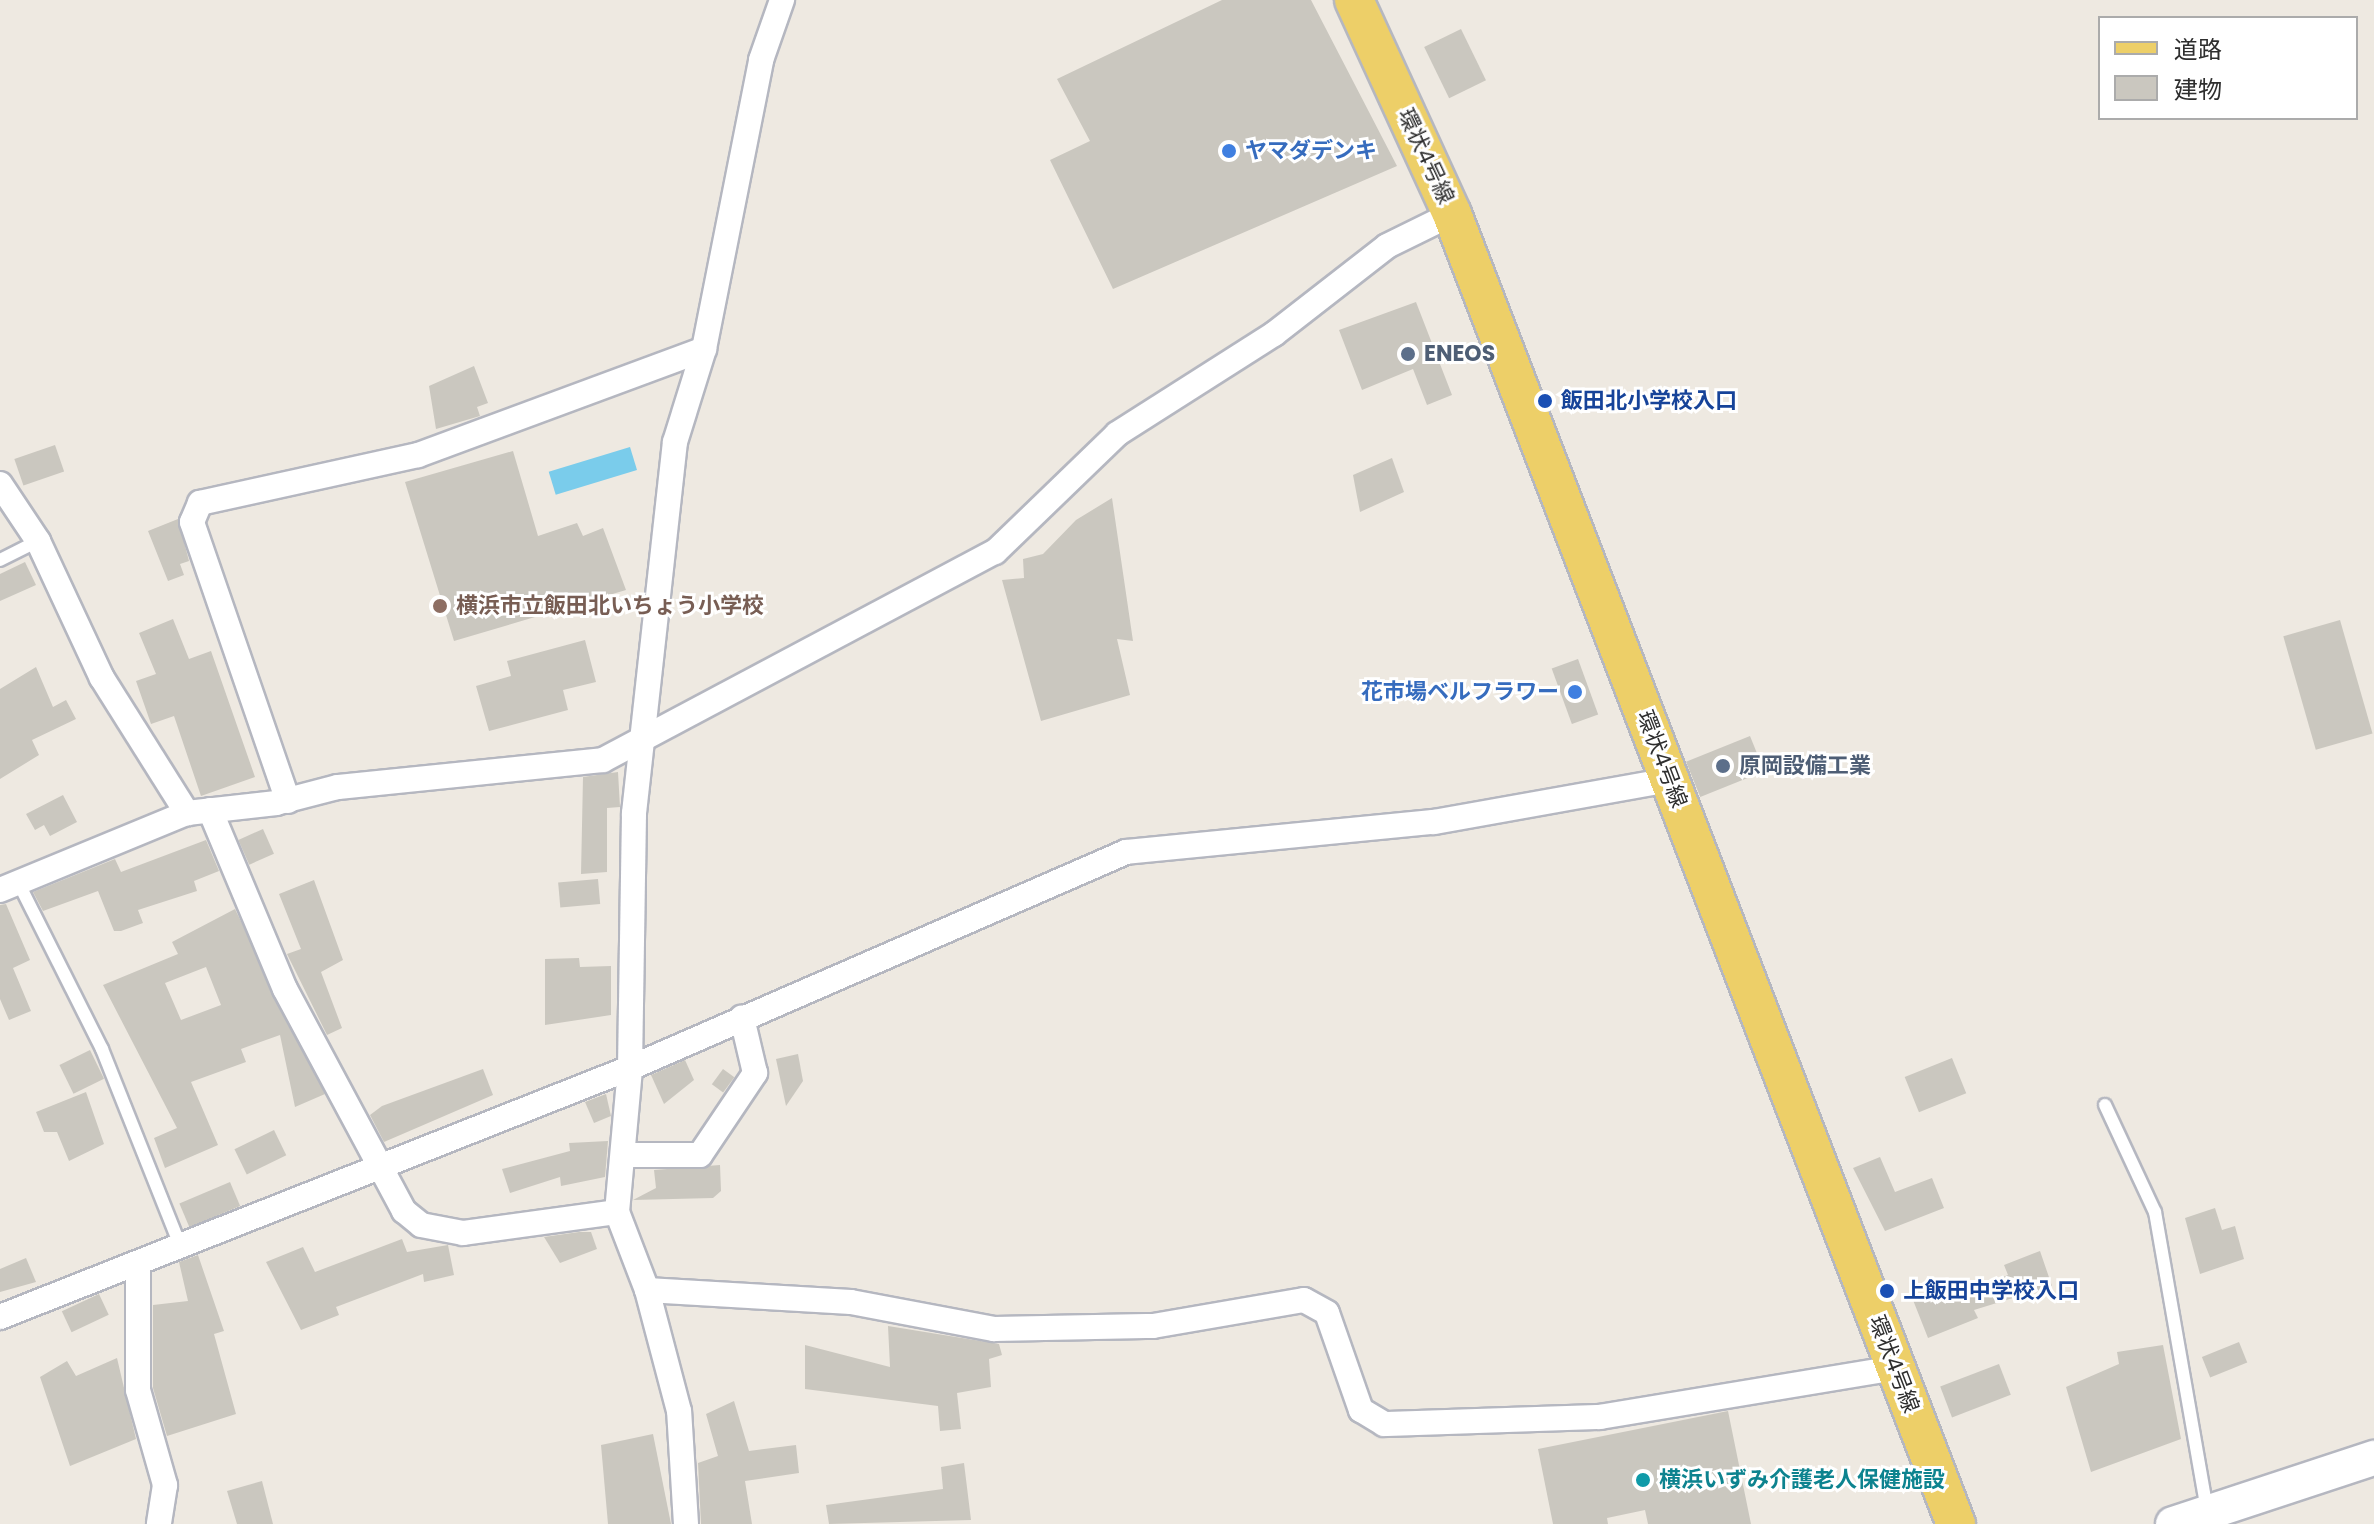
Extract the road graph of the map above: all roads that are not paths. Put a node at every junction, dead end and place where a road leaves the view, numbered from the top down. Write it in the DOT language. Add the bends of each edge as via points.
graph roads {
  1 [pos="782,0"];
  2 [pos="1354,0"];
  3 [pos="1452,214"];
  4 [pos="704,349"];
  5 [pos="0,484"];
  6 [pos="38,541"];
  7 [pos="0,560"];
  8 [pos="645,739"];
  9 [pos="1670,780"];
  10 [pos="288,801"];
  11 [pos="198,812"];
  12 [pos="8,885"];
  13 [pos="742,1018"];
  14 [pos="630,1068"];
  15 [pos="2105,1105"];
  16 [pos="623,1155"];
  17 [pos="375,1167"];
  18 [pos="617,1212"];
  19 [pos="181,1248"];
  20 [pos="138,1264"];
  21 [pos="647,1290"];
  22 [pos="0,1317"];
  23 [pos="1895,1368"];
  24 [pos="2374,1458"];
  25 [pos="2207,1514"];
  26 [pos="159,1524"];
  27 [pos="686,1524"];
  28 [pos="1956,1524"];
  29 [pos="2173,1524"];
  1 -- 4 [label="street" via="761,60"];
  2 -- 3 [label="main road, 環状4号線"];
  3 -- 8 [label="street" via="1387,246 1274,334 1117,434 995,552"];
  3 -- 9 [label="main road, 環状4号線"];
  4 -- 8 [label="street" via="675,442"];
  4 -- 10 [label="street" via="418,455 200,503 192,522"];
  5 -- 6 [label="street"];
  6 -- 7 [label="lane"];
  6 -- 11 [label="street" via="102,678"];
  8 -- 10 [label="street" via="603,760 338,787"];
  8 -- 14 [label="street" via="634,813"];
  9 -- 13 [label="street" via="1434,822 1126,852"];
  9 -- 23 [label="main road, 環状4号線"];
  10 -- 11 [label="street"];
  11 -- 12 [label="street"];
  11 -- 17 [label="street"];
  12 -- 19 [label="lane" via="102,1049"];
  13 -- 14 [label="street"];
  13 -- 16 [label="street" via="755,1073 700,1155"];
  14 -- 16 [label="street"];
  14 -- 17 [label="street"];
  15 -- 25 [label="lane" via="2155,1212"];
  16 -- 18 [label="street"];
  17 -- 18 [label="street" via="404,1211 442,1231"];
  17 -- 19 [label="street"];
  18 -- 21 [label="street"];
  19 -- 20 [label="street"];
  20 -- 22 [label="street"];
  20 -- 26 [label="street" via="138,1390 165,1485"];
  21 -- 23 [label="street" via="837,1301 994,1329 1153,1326 1304,1300 1327,1313 1361,1410 1384,1424 1600,1417"];
  21 -- 27 [label="street" via="683,1435"];
  23 -- 28 [label="main road, 環状4号線"];
  24 -- 25 [label="street"];
  25 -- 29 [label="street"];
}
